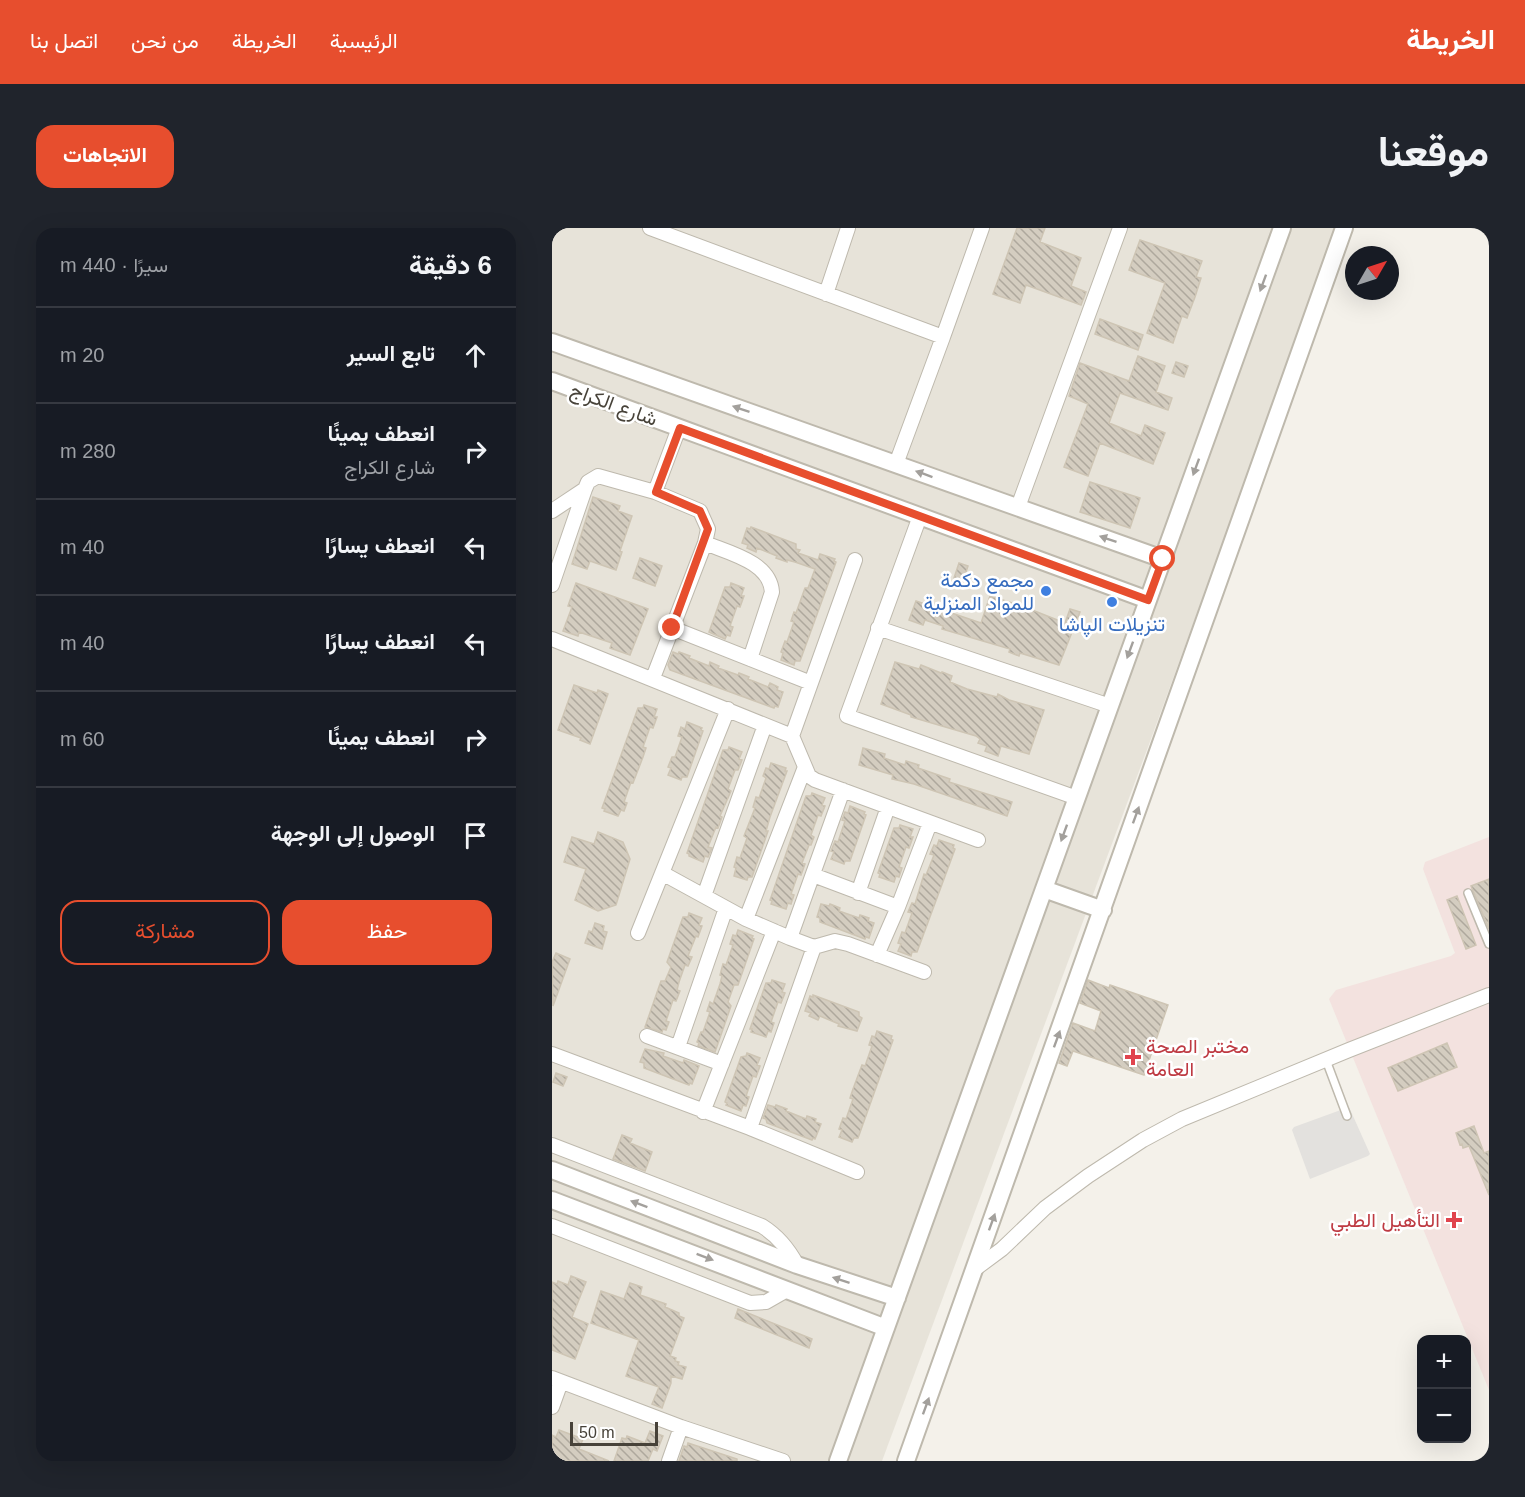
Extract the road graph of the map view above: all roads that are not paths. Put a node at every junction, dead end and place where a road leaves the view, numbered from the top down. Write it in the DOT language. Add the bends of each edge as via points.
graph roads {
  1 [pos="650,228"];
  2 [pos="848,228"];
  3 [pos="982,228"];
  4 [pos="1120,228"];
  5 [pos="1282,228"];
  6 [pos="1344,228"];
  7 [pos="825,294"];
  8 [pos="943,337"];
  9 [pos="553,345"];
  10 [pos="552,381"];
  11 [pos="680,428"];
  12 [pos="896,464"];
  13 [pos="585,489"];
  14 [pos="656,492"];
  15 [pos="1018,507"];
  16 [pos="552,511"];
  17 [pos="920,516"];
  18 [pos="705,543"];
  19 [pos="1163,559"];
  20 [pos="855,560"];
  21 [pos="552,585"];
  22 [pos="1148,600"];
  23 [pos="672,628"];
  24 [pos="878,628"];
  25 [pos="552,639"];
  26 [pos="750,659"];
  27 [pos="653,678"];
  28 [pos="811,683"];
  29 [pos="1110,706"];
  30 [pos="728,709"];
  31 [pos="765,725"];
  32 [pos="792,736"];
  33 [pos="805,767"];
  34 [pos="843,790"];
  35 [pos="1077,798"];
  36 [pos="888,807"];
  37 [pos="930,823"];
  38 [pos="978,840"];
  39 [pos="662,873"];
  40 [pos="813,875"];
  41 [pos="1044,889"];
  42 [pos="858,893"];
  43 [pos="1468,893"];
  44 [pos="704,896"];
  45 [pos="726,908"];
  46 [pos="898,908"];
  47 [pos="1103,910"];
  48 [pos="746,919"];
  49 [pos="774,931"];
  50 [pos="638,933"];
  51 [pos="790,938"];
  52 [pos="1489,944"];
  53 [pos="814,947"];
  54 [pos="877,955"];
  55 [pos="924,972"];
  56 [pos="1489,995"];
  57 [pos="646,1036"];
  58 [pos="678,1047"];
  59 [pos="552,1054"];
  60 [pos="1326,1060"];
  61 [pos="722,1064"];
  62 [pos="703,1112"];
  63 [pos="1347,1116"];
  64 [pos="750,1128"];
  65 [pos="552,1145"];
  66 [pos="552,1170"];
  67 [pos="857,1172"];
  68 [pos="552,1200"];
  69 [pos="674,1217"];
  70 [pos="552,1226"];
  71 [pos="664,1242"];
  72 [pos="796,1265"];
  73 [pos="975,1269"];
  74 [pos="787,1290"];
  75 [pos="897,1298"];
  76 [pos="886,1328"];
  77 [pos="556,1380"];
  78 [pos="552,1407"];
  79 [pos="681,1427"];
  80 [pos="669,1461"];
  81 [pos="783,1461"];
  82 [pos="838,1461"];
  83 [pos="906,1461"];
  1 -- 7 [label="street"];
  2 -- 7 [label="street"];
  3 -- 8 [label="street"];
  4 -- 15 [label="street"];
  5 -- 19 [label="street, one-way"];
  47 -- 6 [label="street, one-way"];
  7 -- 8 [label="street"];
  8 -- 12 [label="street"];
  12 -- 9 [label="street, one-way"];
  10 -- 11 [label="street, شارع الكراج"];
  11 -- 14 [label="street"];
  11 -- 17 [label="street, شارع الكراج"];
  15 -- 12 [label="street, one-way"];
  13 -- 14 [label="street" via="598,476"];
  13 -- 16 [label="street"];
  13 -- 21 [label="street"];
  14 -- 18 [label="street" via="700,511 708,529"];
  19 -- 15 [label="street, one-way"];
  17 -- 22 [label="street, شارع الكراج"];
  17 -- 24 [label="street"];
  18 -- 23 [label="street"];
  18 -- 26 [label="street" via="757,565 772,581"];
  19 -- 22 [label="street"];
  20 -- 28 [label="street"];
  22 -- 29 [label="street, one-way"];
  23 -- 26 [label="street"];
  23 -- 27 [label="street"];
  24 -- 29 [label="street"];
  24 -- 35 [label="street" via="847,716"];
  25 -- 27 [label="street"];
  26 -- 28 [label="street"];
  27 -- 30 [label="street"];
  28 -- 32 [label="street"];
  29 -- 35 [label="street"];
  30 -- 31 [label="street"];
  30 -- 39 [label="street"];
  31 -- 32 [label="street"];
  31 -- 44 [label="street"];
  32 -- 33 [label="street"];
  33 -- 34 [label="street" via="815,780"];
  33 -- 48 [label="street"];
  34 -- 36 [label="street"];
  34 -- 40 [label="street"];
  35 -- 41 [label="street, one-way"];
  36 -- 37 [label="street"];
  36 -- 42 [label="street"];
  37 -- 38 [label="street"];
  37 -- 46 [label="street"];
  39 -- 44 [label="street"];
  39 -- 50 [label="street"];
  40 -- 42 [label="street"];
  40 -- 51 [label="street"];
  41 -- 47 [label="street"];
  41 -- 75 [label="street"];
  42 -- 46 [label="street"];
  43 -- 52 [label="lane"];
  44 -- 45 [label="street"];
  45 -- 48 [label="street"];
  45 -- 58 [label="street"];
  46 -- 54 [label="street"];
  73 -- 47 [label="street, one-way"];
  48 -- 49 [label="street"];
  49 -- 51 [label="street"];
  49 -- 61 [label="street"];
  51 -- 53 [label="street"];
  53 -- 54 [label="street" via="835,941"];
  53 -- 64 [label="street"];
  54 -- 55 [label="street"];
  56 -- 60 [label="street"];
  57 -- 58 [label="street"];
  58 -- 61 [label="street"];
  59 -- 62 [label="street"];
  60 -- 63 [label="lane"];
  60 -- 73 [label="street" via="1182,1119 1143,1140 1045,1208"];
  61 -- 62 [label="street"];
  62 -- 64 [label="street"];
  64 -- 67 [label="street"];
  65 -- 72 [label="street" via="762,1226 786,1246"];
  69 -- 66 [label="street, one-way"];
  68 -- 71 [label="street"];
  69 -- 71 [label="street"];
  69 -- 72 [label="street"];
  70 -- 74 [label="street" via="750,1303 766,1302"];
  71 -- 74 [label="street, one-way"];
  75 -- 72 [label="street, one-way"];
  83 -- 73 [label="street, one-way"];
  74 -- 76 [label="street"];
  75 -- 76 [label="street"];
  76 -- 82 [label="street"];
  77 -- 78 [label="street"];
  77 -- 79 [label="street"];
  79 -- 80 [label="street"];
  79 -- 81 [label="street"];
}
